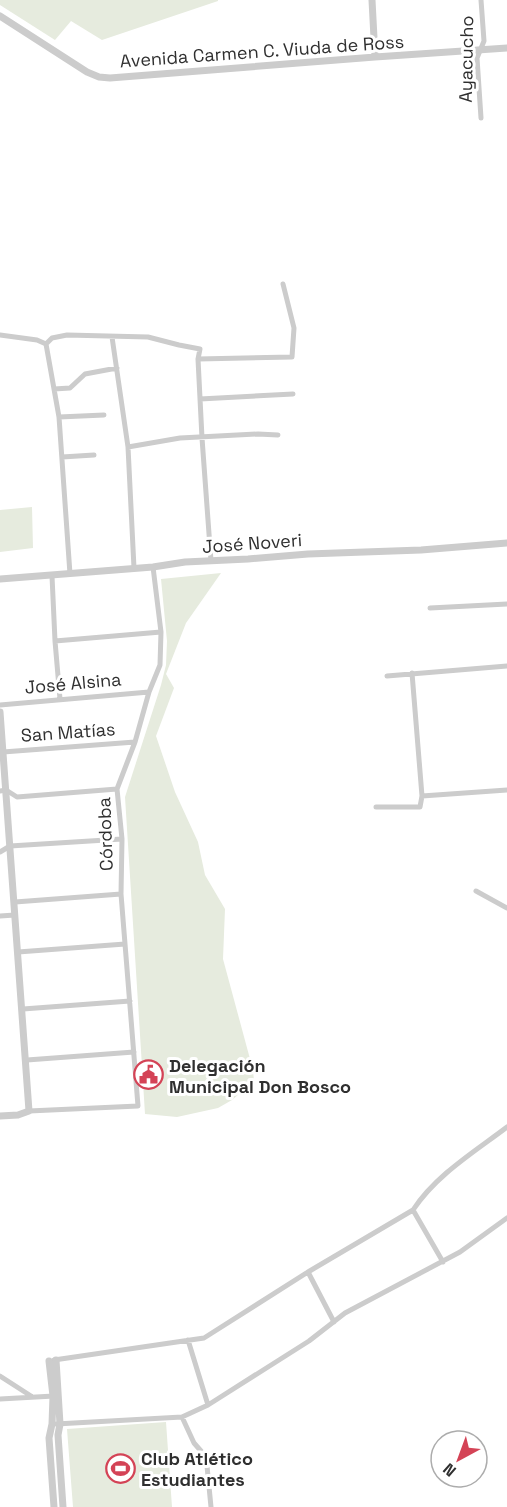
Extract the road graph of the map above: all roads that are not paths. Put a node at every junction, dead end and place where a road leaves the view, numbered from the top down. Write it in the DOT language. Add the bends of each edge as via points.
graph roads {
  1 [pos="372,0"];
  2 [pos="481,0"];
  3 [pos="0,16"];
  4 [pos="507,48"];
  5 [pos="480,51"];
  6 [pos="375,57"];
  7 [pos="480,118"];
  8 [pos="283,284"];
  9 [pos="0,335"];
  10 [pos="112,337"];
  11 [pos="46,344"];
  12 [pos="198,359"];
  13 [pos="117,368"];
  14 [pos="54,389"];
  15 [pos="293,394"];
  16 [pos="200,399"];
  17 [pos="104,415"];
  18 [pos="59,417"];
  19 [pos="278,435"];
  20 [pos="202,438"];
  21 [pos="128,447"];
  22 [pos="94,455"];
  23 [pos="62,457"];
  24 [pos="507,543"];
  25 [pos="211,561"];
  26 [pos="153,567"];
  27 [pos="134,568"];
  28 [pos="70,574"];
  29 [pos="52,576"];
  30 [pos="0,579"];
  31 [pos="507,604"];
  32 [pos="430,608"];
  33 [pos="161,632"];
  34 [pos="55,641"];
  35 [pos="507,666"];
  36 [pos="412,673"];
  37 [pos="387,676"];
  38 [pos="149,692"];
  39 [pos="60,699"];
  40 [pos="0,705"];
  41 [pos="0,712"];
  42 [pos="135,742"];
  43 [pos="3,752"];
  44 [pos="117,789"];
  45 [pos="507,790"];
  46 [pos="3,791"];
  47 [pos="422,796"];
  48 [pos="376,807"];
  49 [pos="122,839"];
  50 [pos="10,846"];
  51 [pos="0,852"];
  52 [pos="476,891"];
  53 [pos="121,894"];
  54 [pos="15,902"];
  55 [pos="507,908"];
  56 [pos="15,915"];
  57 [pos="0,916"];
  58 [pos="125,944"];
  59 [pos="18,952"];
  60 [pos="130,1001"];
  61 [pos="23,1009"];
  62 [pos="134,1052"];
  63 [pos="27,1060"];
  64 [pos="29,1111"];
  65 [pos="0,1116"];
  66 [pos="507,1127"];
  67 [pos="413,1210"];
  68 [pos="507,1218"];
  69 [pos="443,1262"];
  70 [pos="308,1272"];
  71 [pos="334,1322"];
  72 [pos="188,1340"];
  73 [pos="53,1360"];
  74 [pos="0,1376"];
  75 [pos="32,1396"];
  76 [pos="56,1396"];
  77 [pos="0,1399"];
  78 [pos="208,1405"];
  79 [pos="182,1417"];
  80 [pos="51,1424"];
  81 [pos="60,1424"];
  82 [pos="54,1507"];
  83 [pos="63,1507"];
  84 [pos="211,1507"];
  1 -- 6 [label="street"];
  2 -- 5 [label="street, Ayacucho" via="484,41"];
  3 -- 6 [label="street, Avenida Carmen C. Viuda de Ross" via="99,77"];
  4 -- 5 [label="street, Avenida Carmen C. Viuda de Ross"];
  5 -- 6 [label="street, Avenida Carmen C. Viuda de Ross"];
  5 -- 7 [label="street, Ayacucho"];
  8 -- 12 [label="street" via="294,328 292,357"];
  9 -- 11 [label="street"];
  10 -- 11 [label="street" via="67,335 52,338"];
  10 -- 12 [label="street" via="148,337 200,349"];
  10 -- 13 [label="street"];
  11 -- 14 [label="street"];
  12 -- 16 [label="street"];
  13 -- 14 [label="street" via="85,374 70,388"];
  13 -- 21 [label="street"];
  14 -- 18 [label="street"];
  15 -- 16 [label="street"];
  16 -- 20 [label="street"];
  17 -- 18 [label="street"];
  18 -- 23 [label="street"];
  19 -- 20 [label="street"];
  20 -- 21 [label="street"];
  20 -- 25 [label="street"];
  21 -- 27 [label="street"];
  22 -- 23 [label="street"];
  23 -- 28 [label="street"];
  24 -- 25 [label="street, José Noveri"];
  25 -- 26 [label="street, José Noveri"];
  26 -- 27 [label="street, José Noveri"];
  26 -- 33 [label="street, Córdoba"];
  27 -- 28 [label="street, José Noveri"];
  28 -- 29 [label="street, José Noveri"];
  29 -- 30 [label="street, José Noveri"];
  29 -- 34 [label="street"];
  31 -- 32 [label="street"];
  33 -- 34 [label="street"];
  33 -- 38 [label="street, Córdoba" via="160,665"];
  34 -- 39 [label="street"];
  35 -- 36 [label="street"];
  36 -- 37 [label="street"];
  36 -- 47 [label="street"];
  38 -- 39 [label="street, José Alsina"];
  38 -- 42 [label="street, Córdoba"];
  39 -- 40 [label="street, José Alsina"];
  41 -- 43 [label="street"];
  42 -- 43 [label="street, San Matías"];
  42 -- 44 [label="street, Córdoba"];
  43 -- 46 [label="street"];
  44 -- 46 [label="street" via="17,797"];
  44 -- 49 [label="street, Córdoba"];
  45 -- 47 [label="street"];
  46 -- 50 [label="street"];
  47 -- 48 [label="street" via="420,807"];
  49 -- 50 [label="street"];
  49 -- 53 [label="street, Córdoba"];
  50 -- 51 [label="street"];
  50 -- 54 [label="street"];
  52 -- 55 [label="street"];
  53 -- 54 [label="street"];
  53 -- 58 [label="street, Córdoba"];
  54 -- 56 [label="street"];
  56 -- 57 [label="street"];
  56 -- 59 [label="street"];
  58 -- 59 [label="street"];
  58 -- 60 [label="street, Córdoba"];
  59 -- 61 [label="street"];
  60 -- 61 [label="street"];
  60 -- 62 [label="street, Córdoba"];
  61 -- 63 [label="street"];
  62 -- 63 [label="street"];
  62 -- 64 [label="street, Córdoba" via="138,1106"];
  63 -- 64 [label="street"];
  64 -- 65 [label="street" via="18,1116"];
  66 -- 67 [label="street" via="446,1174"];
  67 -- 69 [label="street"];
  67 -- 70 [label="street"];
  68 -- 69 [label="street"];
  69 -- 71 [label="street"];
  70 -- 71 [label="street"];
  70 -- 72 [label="street" via="204,1338"];
  71 -- 78 [label="street"];
  72 -- 73 [label="street"];
  72 -- 78 [label="street"];
  73 -- 76 [label="street"];
  74 -- 75 [label="street"];
  75 -- 76 [label="street"];
  75 -- 77 [label="street"];
  76 -- 80 [label="street"];
  76 -- 81 [label="street"];
  78 -- 79 [label="street"];
  79 -- 81 [label="street"];
  79 -- 84 [label="street" via="207,1466"];
  80 -- 81 [label="street"];
  80 -- 82 [label="street"];
  81 -- 83 [label="street"];
}
